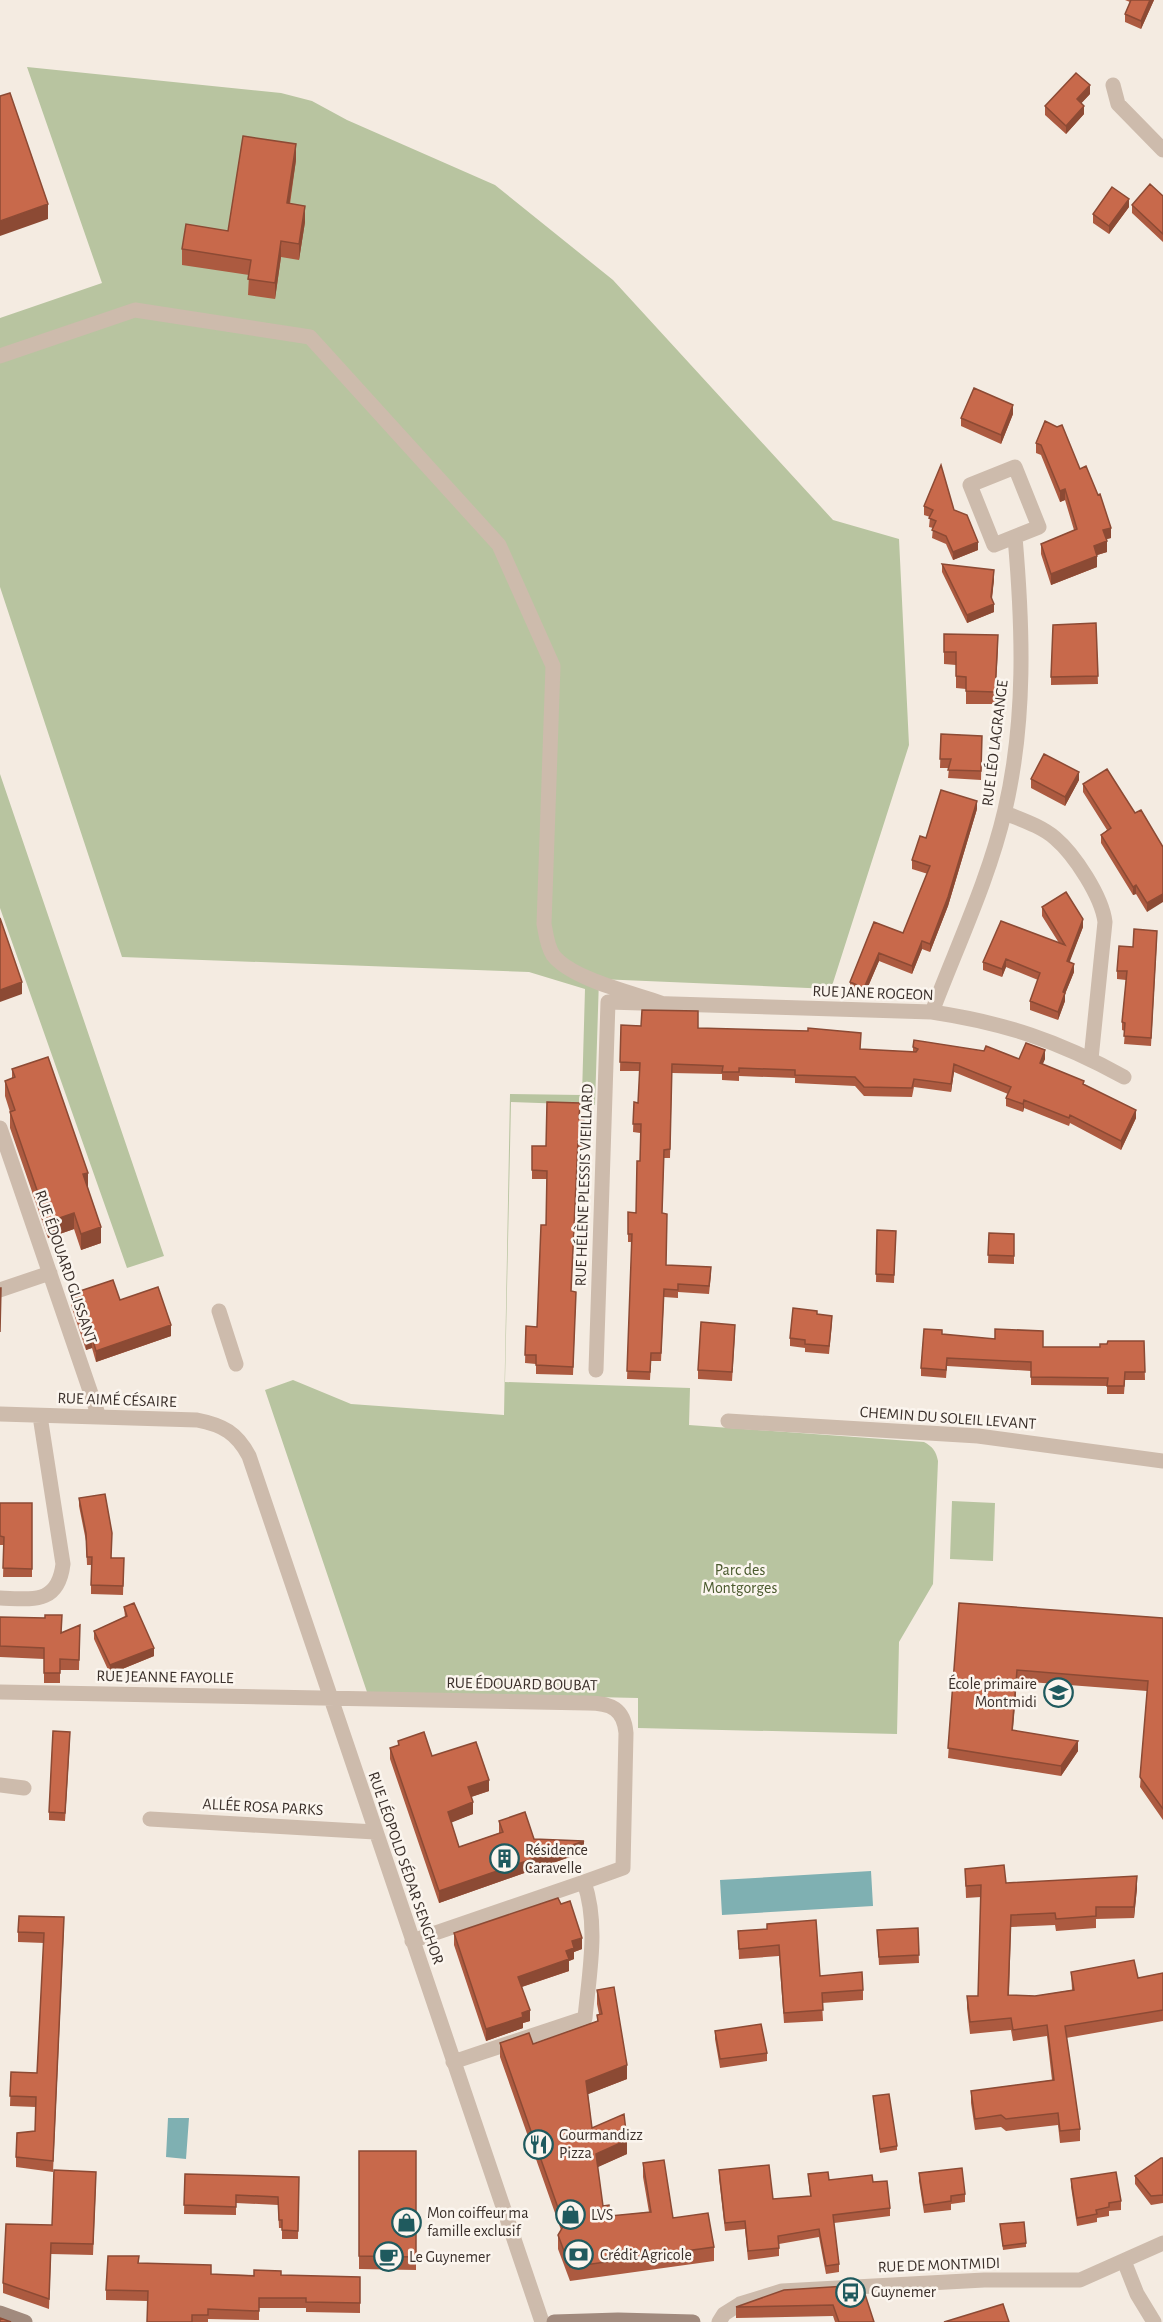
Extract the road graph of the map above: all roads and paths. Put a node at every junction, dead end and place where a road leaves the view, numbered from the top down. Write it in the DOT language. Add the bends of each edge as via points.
graph roads {
  1 [pos="1113,85"];
  2 [pos="1163,150"];
  3 [pos="0,356"];
  4 [pos="1015,537"];
  5 [pos="1005,813"];
  6 [pos="608,1002"];
  7 [pos="661,1004"];
  8 [pos="932,1012"];
  9 [pos="1091,1059"];
  10 [pos="1124,1077"];
  11 [pos="0,1128"];
  12 [pos="4,1152"];
  13 [pos="50,1274"];
  14 [pos="0,1290"];
  15 [pos="219,1311"];
  16 [pos="236,1364"];
  17 [pos="596,1370"];
  18 [pos="0,1414"];
  19 [pos="40,1416"];
  20 [pos="99,1417"];
  21 [pos="728,1421"];
  22 [pos="230,1430"];
  23 [pos="1163,1461"];
  24 [pos="0,1598"];
  25 [pos="0,1692"];
  26 [pos="330,1698"];
  27 [pos="0,1785"];
  28 [pos="24,1788"];
  29 [pos="150,1819"];
  30 [pos="375,1832"];
  31 [pos="584,1882"];
  32 [pos="412,1941"];
  33 [pos="453,2062"];
  34 [pos="1163,2243"];
  35 [pos="1124,2261"];
  36 [pos="0,2313"];
  37 [pos="25,2322"];
  38 [pos="542,2322"];
  39 [pos="554,2322"];
  40 [pos="693,2322"];
  41 [pos="718,2322"];
  42 [pos="1154,2322"];
  1 -- 2 [label="street" via="1118,104"];
  3 -- 7 [label="street" via="135,310 310,337 499,545 553,666 544,924 553,955 580,974"];
  4 -- 4 [label="street" via="1039,527 1015,467 970,485 994,545"];
  4 -- 5 [label="street, RUE LÉO LAGRANGE" via="1022,669"];
  5 -- 8 [label="street, RUE LÉO LAGRANGE"];
  5 -- 9 [label="street" via="1041,828 1061,844 1104,910"];
  6 -- 7 [label="street, RUE JANE ROGEON"];
  6 -- 17 [label="street, RUE HÉLÈNE PLESSIS VIEILLARD"];
  7 -- 8 [label="street, RUE JANE ROGEON"];
  8 -- 9 [label="street, RUE JANE ROGEON" via="984,1020 1036,1035"];
  9 -- 10 [label="street, RUE JANE ROGEON"];
  11 -- 12 [label="street, RUE ÉDOUARD GLISSANT"];
  12 -- 13 [label="street, RUE ÉDOUARD GLISSANT"];
  13 -- 14 [label="street"];
  13 -- 20 [label="street, RUE ÉDOUARD GLISSANT"];
  15 -- 16 [label="street"];
  18 -- 19 [label="street, RUE AIMÉ CÉSAIRE"];
  19 -- 20 [label="street, RUE AIMÉ CÉSAIRE"];
  19 -- 24 [label="street" via="63,1564 61,1581 51,1593 36,1599"];
  20 -- 22 [label="street, RUE AIMÉ CÉSAIRE" via="197,1420"];
  21 -- 23 [label="street, CHEMIN DU SOLEIL LEVANT" via="978,1436"];
  22 -- 26 [label="street, RUE LÉOPOLD SÉDAR SENGHOR" via="249,1456"];
  25 -- 26 [label="street, RUE JEANNE FAYOLLE"];
  26 -- 30 [label="street, RUE LÉOPOLD SÉDAR SENGHOR"];
  26 -- 31 [label="street, RUE ÉDOUARD BOUBAT" via="613,1706 621,1712 626,1733 623,1868"];
  27 -- 28 [label="street"];
  29 -- 30 [label="street, ALLÉE ROSA PARKS"];
  30 -- 32 [label="street, RUE LÉOPOLD SÉDAR SENGHOR"];
  31 -- 32 [label="street"];
  31 -- 33 [label="street" via="592,1938 585,2018"];
  32 -- 33 [label="street, RUE LÉOPOLD SÉDAR SENGHOR"];
  33 -- 38 [label="street, RUE LÉOPOLD SÉDAR SENGHOR"];
  34 -- 35 [label="street, RUE DE MONTMIDI"];
  35 -- 41 [label="street, RUE DE MONTMIDI" via="1080,2280 984,2280 782,2291 740,2304"];
  35 -- 42 [label="street"];
  36 -- 37 [label="street"];
  39 -- 40 [label="street"];
}
